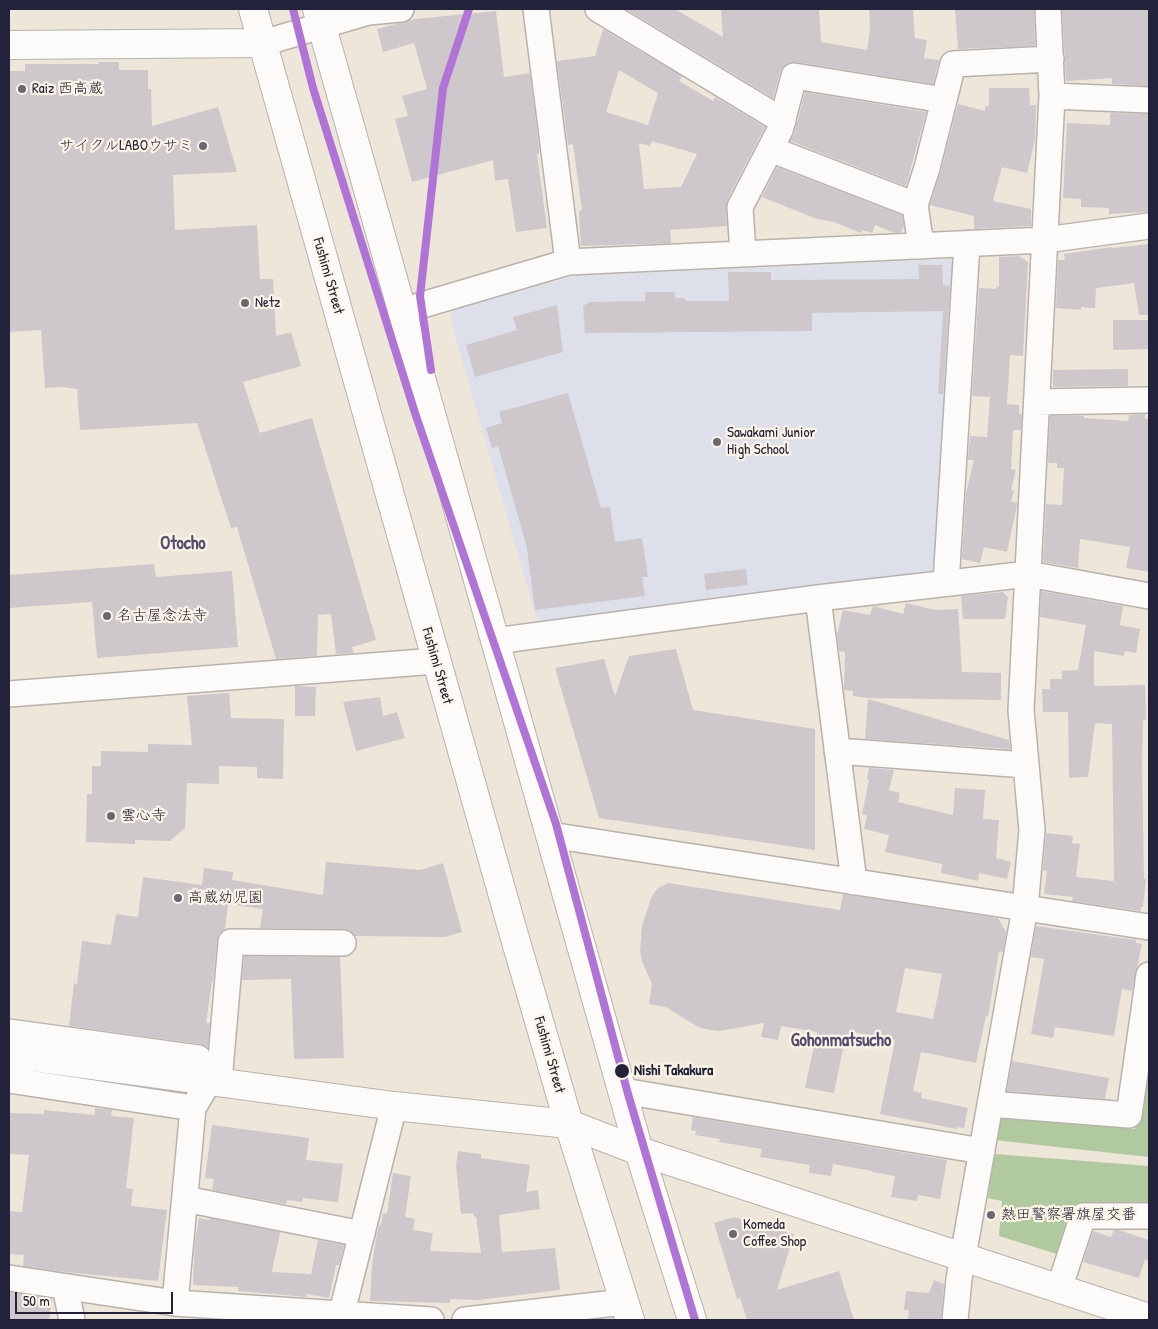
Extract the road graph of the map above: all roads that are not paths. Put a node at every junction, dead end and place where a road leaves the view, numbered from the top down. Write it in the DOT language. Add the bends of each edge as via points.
graph roads {
  1 [pos="254,9"];
  2 [pos="401,9"];
  3 [pos="536,9"];
  4 [pos="598,9"];
  5 [pos="1048,9"];
  6 [pos="319,18"];
  7 [pos="263,43"];
  8 [pos="9,45"];
  9 [pos="1051,59"];
  10 [pos="1052,96"];
  11 [pos="944,100"];
  12 [pos="1149,100"];
  13 [pos="783,120"];
  14 [pos="770,149"];
  15 [pos="915,205"];
  16 [pos="1149,226"];
  17 [pos="1045,240"];
  18 [pos="967,244"];
  19 [pos="921,246"];
  20 [pos="743,254"];
  21 [pos="568,262"];
  22 [pos="402,311"];
  23 [pos="1149,400"];
  24 [pos="1037,402"];
  25 [pos="1028,574"];
  26 [pos="946,583"];
  27 [pos="1149,596"];
  28 [pos="818,598"];
  29 [pos="495,641"];
  30 [pos="436,661"];
  31 [pos="9,694"];
  32 [pos="837,751"];
  33 [pos="1026,765"];
  34 [pos="550,835"];
  35 [pos="854,882"];
  36 [pos="1025,908"];
  37 [pos="1149,927"];
  38 [pos="343,943"];
  39 [pos="1149,975"];
  40 [pos="9,1032"];
  41 [pos="9,1054"];
  42 [pos="209,1074"];
  43 [pos="9,1080"];
  44 [pos="623,1092"];
  45 [pos="990,1104"];
  46 [pos="394,1106"];
  47 [pos="193,1108"];
  48 [pos="569,1124"];
  49 [pos="639,1151"];
  50 [pos="982,1151"];
  51 [pos="184,1198"];
  52 [pos="1149,1216"];
  53 [pos="362,1234"];
  54 [pos="963,1258"];
  55 [pos="9,1278"];
  56 [pos="65,1287"];
  57 [pos="1059,1289"];
  58 [pos="175,1304"];
  59 [pos="627,1311"];
  60 [pos="341,1317"];
  61 [pos="1149,1318"];
  62 [pos="72,1320"];
  63 [pos="430,1320"];
  64 [pos="465,1320"];
  65 [pos="692,1320"];
  66 [pos="955,1320"];
  1 -- 7 [label="main road, Fushimi Street"];
  2 -- 6 [label="street"];
  3 -- 21 [label="street"];
  4 -- 13 [label="street"];
  5 -- 9 [label="street"];
  6 -- 7 [label="street"];
  6 -- 22 [label="main road"];
  7 -- 8 [label="main road"];
  7 -- 30 [label="main road, Fushimi Street"];
  9 -- 10 [label="street"];
  9 -- 11 [label="street" via="953,64"];
  10 -- 12 [label="street"];
  10 -- 17 [label="street"];
  11 -- 13 [label="street" via="794,76"];
  11 -- 15 [label="street"];
  13 -- 14 [label="street"];
  14 -- 15 [label="street"];
  14 -- 20 [label="street" via="740,207"];
  15 -- 19 [label="street"];
  16 -- 17 [label="street"];
  17 -- 18 [label="street"];
  17 -- 24 [label="street"];
  18 -- 19 [label="street"];
  18 -- 26 [label="street"];
  19 -- 20 [label="street"];
  20 -- 21 [label="street"];
  21 -- 22 [label="street"];
  22 -- 29 [label="main road"];
  23 -- 24 [label="street"];
  24 -- 25 [label="street"];
  25 -- 26 [label="street"];
  25 -- 27 [label="street"];
  25 -- 33 [label="street" via="1021,710"];
  26 -- 28 [label="street"];
  28 -- 29 [label="street"];
  28 -- 32 [label="street"];
  29 -- 34 [label="main road"];
  30 -- 31 [label="street"];
  30 -- 48 [label="main road, Fushimi Street"];
  32 -- 33 [label="street"];
  32 -- 35 [label="street"];
  33 -- 36 [label="street" via="1032,830"];
  34 -- 35 [label="street"];
  34 -- 44 [label="main road"];
  35 -- 36 [label="street"];
  36 -- 37 [label="street"];
  36 -- 45 [label="street"];
  38 -- 42 [label="street" via="231,942"];
  39 -- 45 [label="street" via="1129,1115"];
  40 -- 42 [label="street"];
  41 -- 42 [label="main road"];
  42 -- 46 [label="main road"];
  42 -- 47 [label="street"];
  43 -- 47 [label="street"];
  44 -- 49 [label="main road"];
  44 -- 50 [label="street"];
  45 -- 50 [label="street"];
  46 -- 48 [label="main road"];
  46 -- 53 [label="street"];
  47 -- 51 [label="street"];
  48 -- 49 [label="main road"];
  48 -- 59 [label="main road, Fushimi Street"];
  49 -- 54 [label="main road"];
  49 -- 65 [label="main road"];
  50 -- 54 [label="street"];
  51 -- 53 [label="street"];
  51 -- 58 [label="street"];
  52 -- 57 [label="street" via="1083,1216"];
  53 -- 60 [label="street"];
  54 -- 57 [label="main road"];
  54 -- 66 [label="street"];
  55 -- 56 [label="street"];
  56 -- 58 [label="street"];
  56 -- 62 [label="street"];
  57 -- 61 [label="main road"];
  58 -- 60 [label="street"];
  59 -- 64 [label="street"];
  60 -- 63 [label="street"];
}
